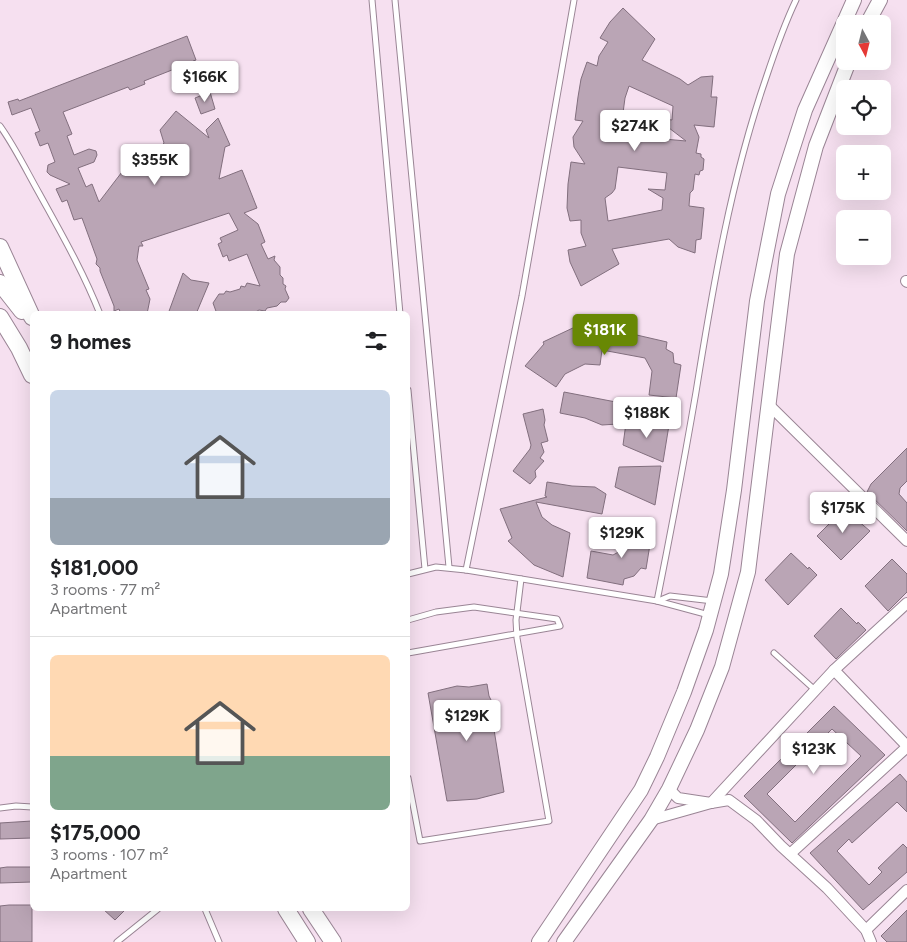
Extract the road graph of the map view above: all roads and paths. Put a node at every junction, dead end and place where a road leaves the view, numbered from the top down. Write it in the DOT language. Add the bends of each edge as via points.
graph roads {
  1 [pos="372,0"];
  2 [pos="395,0"];
  3 [pos="574,0"];
  4 [pos="796,0"];
  5 [pos="854,0"];
  6 [pos="880,0"];
  7 [pos="872,15"];
  8 [pos="846,70"];
  9 [pos="0,126"];
  10 [pos="0,247"];
  11 [pos="0,283"];
  12 [pos="99,311"];
  13 [pos="400,311"];
  14 [pos="30,313"];
  15 [pos="0,317"];
  16 [pos="30,325"];
  17 [pos="30,370"];
  18 [pos="769,405"];
  19 [pos="410,411"];
  20 [pos="907,542"];
  21 [pos="448,567"];
  22 [pos="425,569"];
  23 [pos="466,570"];
  24 [pos="410,573"];
  25 [pos="521,579"];
  26 [pos="657,601"];
  27 [pos="714,601"];
  28 [pos="907,603"];
  29 [pos="517,612"];
  30 [pos="710,616"];
  31 [pos="410,619"];
  32 [pos="517,634"];
  33 [pos="774,652"];
  34 [pos="410,654"];
  35 [pos="834,670"];
  36 [pos="815,690"];
  37 [pos="907,746"];
  38 [pos="410,788"];
  39 [pos="668,789"];
  40 [pos="711,803"];
  41 [pos="30,807"];
  42 [pos="0,808"];
  43 [pos="651,820"];
  44 [pos="790,854"];
  45 [pos="907,890"];
  46 [pos="156,911"];
  47 [pos="206,911"];
  48 [pos="287,911"];
  49 [pos="311,911"];
  50 [pos="866,930"];
  51 [pos="870,941"];
  52 [pos="117,942"];
  53 [pos="219,942"];
  54 [pos="308,942"];
  55 [pos="332,942"];
  56 [pos="538,942"];
  57 [pos="564,942"];
  1 -- 13 [label="lane"];
  2 -- 21 [label="lane"];
  3 -- 23 [label="lane" via="522,296"];
  4 -- 26 [label="lane" via="761,91 736,177"];
  5 -- 27 [label="main road" via="805,110 778,194 757,301 734,490"];
  6 -- 7 [label="main road"];
  8 -- 18 [label="main road" via="816,146 787,254"];
  9 -- 12 [label="lane" via="58,226"];
  10 -- 14 [label="highway"];
  11 -- 16 [label="highway"];
  15 -- 17 [label="highway"];
  18 -- 20 [label="street"];
  18 -- 39 [label="main road" via="748,572 722,667 697,730"];
  19 -- 22 [label="lane"];
  21 -- 22 [label="lane"];
  21 -- 23 [label="lane"];
  22 -- 24 [label="lane"];
  23 -- 25 [label="lane"];
  25 -- 26 [label="lane"];
  25 -- 29 [label="lane"];
  26 -- 27 [label="lane" via="670,596"];
  26 -- 30 [label="lane"];
  27 -- 30 [label="main road"];
  28 -- 35 [label="street"];
  29 -- 31 [label="lane" via="474,607"];
  29 -- 32 [label="lane"];
  29 -- 32 [label="lane" via="557,619 560,626"];
  30 -- 56 [label="main road" via="684,692 641,790"];
  32 -- 34 [label="lane"];
  32 -- 38 [label="lane" via="549,821 420,841"];
  33 -- 36 [label="lane"];
  35 -- 36 [label="street"];
  35 -- 37 [label="street"];
  36 -- 40 [label="street"];
  37 -- 44 [label="street"];
  39 -- 40 [label="street" via="678,798"];
  39 -- 43 [label="main road"];
  40 -- 43 [label="street"];
  40 -- 44 [label="street" via="729,800 738,805"];
  41 -- 42 [label="lane"];
  43 -- 57 [label="main road"];
  44 -- 50 [label="street"];
  45 -- 50 [label="street"];
  46 -- 52 [label="lane"];
  47 -- 53 [label="lane"];
  48 -- 54 [label="highway"];
  49 -- 55 [label="highway"];
  50 -- 51 [label="street"];
}
